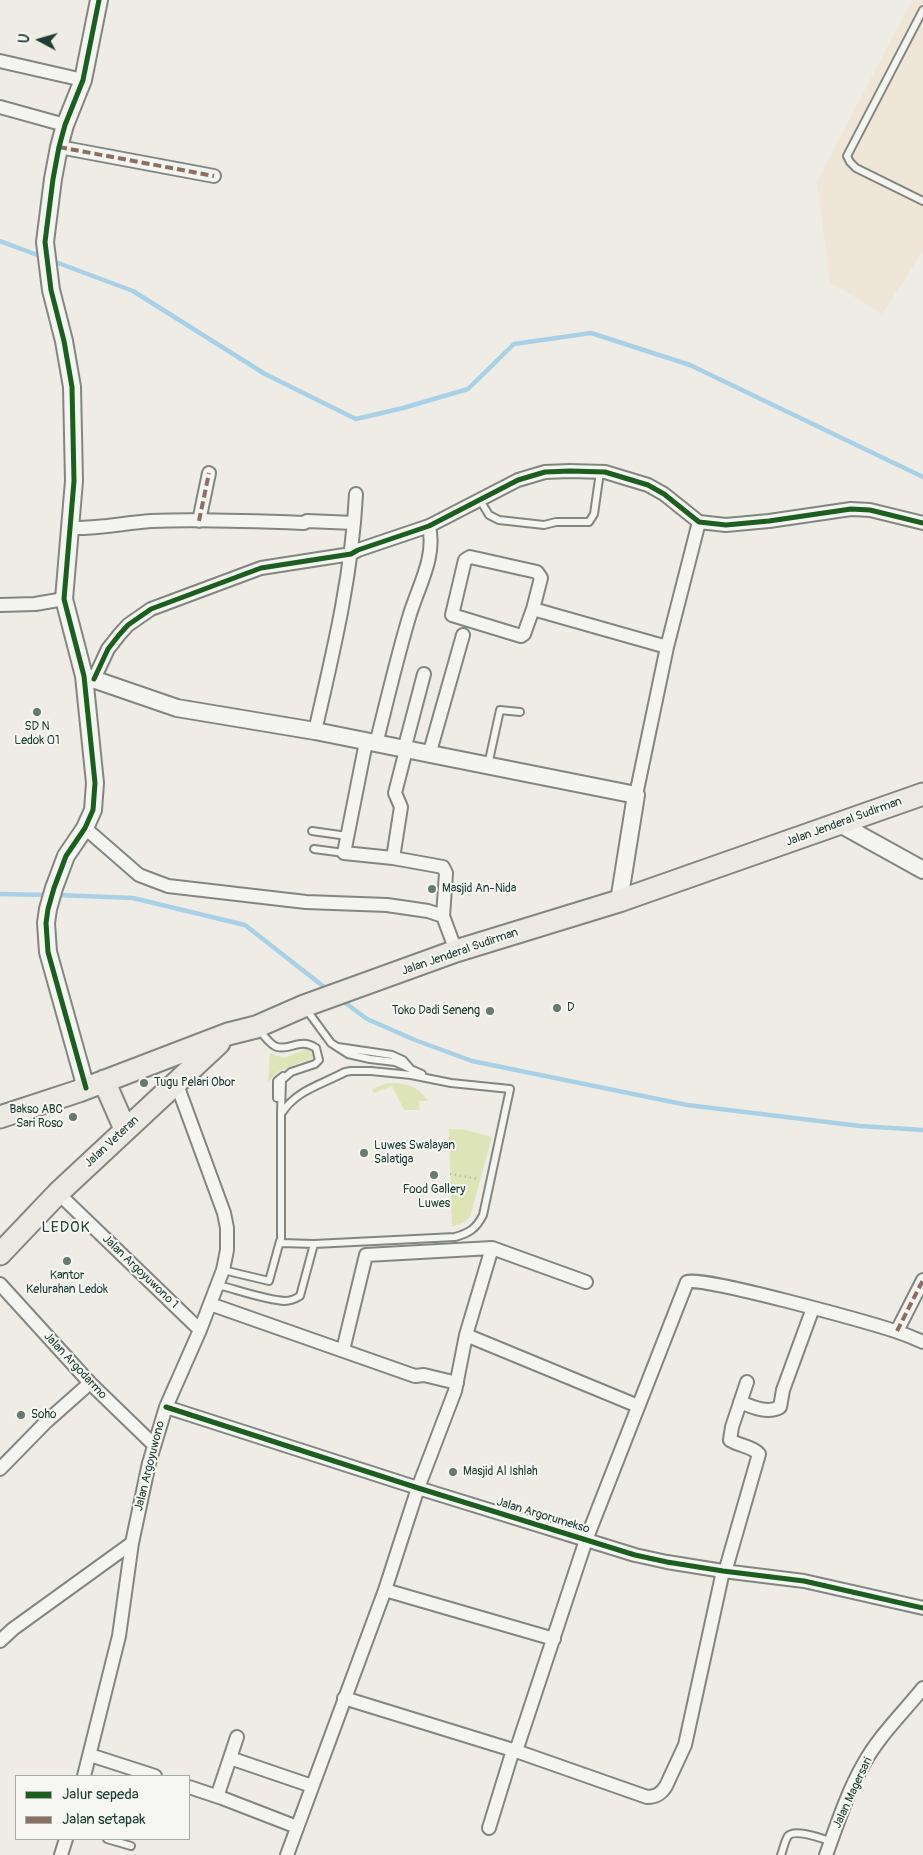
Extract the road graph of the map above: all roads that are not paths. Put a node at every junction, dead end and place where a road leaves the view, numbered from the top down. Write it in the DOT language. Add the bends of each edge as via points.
graph roads {
  1 [pos="100,0"];
  2 [pos="923,10"];
  3 [pos="0,61"];
  4 [pos="83,80"];
  5 [pos="0,107"];
  6 [pos="65,125"];
  7 [pos="59,147"];
  8 [pos="214,176"];
  9 [pos="923,201"];
  10 [pos="600,472"];
  11 [pos="209,473"];
  12 [pos="356,494"];
  13 [pos="480,500"];
  14 [pos="199,521"];
  15 [pos="699,522"];
  16 [pos="354,523"];
  17 [pos="923,523"];
  18 [pos="429,526"];
  19 [pos="70,528"];
  20 [pos="351,554"];
  21 [pos="64,599"];
  22 [pos="0,605"];
  23 [pos="533,609"];
  24 [pos="463,635"];
  25 [pos="667,647"];
  26 [pos="424,674"];
  27 [pos="89,677"];
  28 [pos="520,712"];
  29 [pos="315,731"];
  30 [pos="371,743"];
  31 [pos="405,750"];
  32 [pos="429,755"];
  33 [pos="488,766"];
  34 [pos="923,794"];
  35 [pos="636,795"];
  36 [pos="840,824"];
  37 [pos="85,828"];
  38 [pos="312,830"];
  39 [pos="347,836"];
  40 [pos="314,849"];
  41 [pos="344,853"];
  42 [pos="393,858"];
  43 [pos="923,870"];
  44 [pos="619,901"];
  45 [pos="443,916"];
  46 [pos="456,951"];
  47 [pos="304,1006"];
  48 [pos="256,1028"];
  49 [pos="228,1034"];
  50 [pos="431,1079"];
  51 [pos="176,1082"];
  52 [pos="95,1085"];
  53 [pos="281,1112"];
  54 [pos="0,1117"];
  55 [pos="125,1129"];
  56 [pos="58,1193"];
  57 [pos="280,1241"];
  58 [pos="314,1244"];
  59 [pos="492,1248"];
  60 [pos="0,1254"];
  61 [pos="223,1270"];
  62 [pos="923,1280"];
  63 [pos="586,1282"];
  64 [pos="0,1284"];
  65 [pos="218,1285"];
  66 [pos="210,1304"];
  67 [pos="813,1308"];
  68 [pos="200,1330"];
  69 [pos="897,1331"];
  70 [pos="466,1334"];
  71 [pos="923,1342"];
  72 [pos="343,1350"];
  73 [pos="748,1382"];
  74 [pos="90,1383"];
  75 [pos="457,1384"];
  76 [pos="740,1402"];
  77 [pos="638,1406"];
  78 [pos="166,1407"];
  79 [pos="154,1445"];
  80 [pos="0,1469"];
  81 [pos="418,1488"];
  82 [pos="586,1540"];
  83 [pos="132,1543"];
  84 [pos="724,1571"];
  85 [pos="385,1590"];
  86 [pos="923,1608"];
  87 [pos="554,1638"];
  88 [pos="0,1641"];
  89 [pos="923,1688"];
  90 [pos="344,1698"];
  91 [pos="237,1737"];
  92 [pos="514,1751"];
  93 [pos="90,1755"];
  94 [pos="230,1758"];
  95 [pos="84,1775"];
  96 [pos="152,1775"];
  97 [pos="312,1786"];
  98 [pos="190,1787"];
  99 [pos="219,1791"];
  100 [pos="297,1827"];
  101 [pos="489,1828"];
  102 [pos="66,1840"];
  103 [pos="111,1840"];
  104 [pos="831,1841"];
  105 [pos="131,1846"];
  106 [pos="61,1855"];
  107 [pos="287,1855"];
  108 [pos="781,1855"];
  109 [pos="826,1855"];
  1 -- 4 [label="street"];
  2 -- 9 [label="lane" via="847,156 856,168"];
  3 -- 4 [label="street"];
  4 -- 6 [label="street"];
  5 -- 6 [label="street"];
  6 -- 7 [label="street"];
  7 -- 8 [label="street"];
  7 -- 19 [label="street" via="45,242 51,290 72,387 74,481"];
  10 -- 13 [label="street" via="532,475"];
  10 -- 13 [label="lane" via="594,514 589,522 544,525 499,520 489,516"];
  10 -- 15 [label="street" via="648,485"];
  11 -- 14 [label="street"];
  12 -- 16 [label="street"];
  13 -- 18 [label="street"];
  14 -- 16 [label="street"];
  14 -- 19 [label="street"];
  15 -- 17 [label="street" via="726,525 851,509 870,510"];
  15 -- 25 [label="street"];
  16 -- 20 [label="street"];
  18 -- 20 [label="street"];
  18 -- 30 [label="street" via="430,553"];
  19 -- 21 [label="street"];
  20 -- 27 [label="street" via="261,568 151,609 128,625"];
  20 -- 29 [label="street" via="336,641"];
  21 -- 22 [label="street"];
  21 -- 27 [label="street"];
  23 -- 23 [label="street" via="524,634 518,637 452,615 466,559 470,557 537,572 541,578"];
  23 -- 25 [label="street"];
  24 -- 32 [label="street"];
  25 -- 35 [label="street"];
  26 -- 31 [label="street"];
  27 -- 29 [label="street" via="177,708"];
  27 -- 37 [label="street" via="95,783 93,810"];
  28 -- 33 [label="lane" via="500,710"];
  29 -- 30 [label="street"];
  30 -- 31 [label="street"];
  30 -- 39 [label="street"];
  31 -- 32 [label="street"];
  31 -- 42 [label="street" via="395,793 401,807"];
  32 -- 33 [label="street"];
  33 -- 35 [label="street"];
  34 -- 36 [label="main road, Jalan Jenderal Sudirman"];
  35 -- 44 [label="street"];
  36 -- 43 [label="street"];
  36 -- 44 [label="main road, Jalan Jenderal Sudirman"];
  37 -- 45 [label="street" via="134,871 168,886 306,902 396,906"];
  37 -- 52 [label="street" via="66,856 54,888 46,936 48,952"];
  38 -- 39 [label="lane"];
  39 -- 41 [label="street"];
  40 -- 41 [label="lane"];
  41 -- 42 [label="street"];
  42 -- 45 [label="street" via="442,867 446,873"];
  44 -- 46 [label="main road, Jalan Jenderal Sudirman"];
  45 -- 46 [label="street"];
  46 -- 47 [label="main road, Jalan Jenderal Sudirman"];
  47 -- 48 [label="main road, Jalan Jenderal Sudirman"];
  47 -- 50 [label="lane" via="331,1043 348,1054 395,1062"];
  48 -- 49 [label="main road, Jalan Jenderal Sudirman"];
  48 -- 53 [label="lane" via="280,1048 304,1043 316,1048 319,1060 315,1064 291,1072 282,1080"];
  49 -- 51 [label="main road, Jalan Veteran"];
  49 -- 52 [label="main road, Jalan Jenderal Sudirman"];
  50 -- 53 [label="lane" via="371,1071 346,1072 301,1093"];
  50 -- 58 [label="lane" via="510,1089 483,1215 478,1224 469,1233 454,1237"];
  51 -- 55 [label="main road, Jalan Veteran"];
  51 -- 61 [label="street, Jalan Argoyuwono" via="224,1214 227,1250"];
  52 -- 54 [label="main road, Jalan Jenderal Sudirman"];
  52 -- 55 [label="main road"];
  53 -- 57 [label="lane"];
  55 -- 56 [label="main road, Jalan Veteran"];
  56 -- 60 [label="main road, Jalan Veteran"];
  56 -- 68 [label="street, Jalan Argoyuwono 1"];
  57 -- 58 [label="lane" via="282,1244"];
  57 -- 61 [label="lane" via="269,1281"];
  58 -- 65 [label="lane" via="300,1296 294,1300 274,1299"];
  59 -- 63 [label="street"];
  59 -- 70 [label="street"];
  59 -- 72 [label="street" via="366,1255"];
  61 -- 65 [label="street, Jalan Argoyuwono"];
  62 -- 69 [label="street"];
  64 -- 74 [label="street, Jalan Argodarmo"];
  65 -- 66 [label="street, Jalan Argoyuwono"];
  66 -- 68 [label="street, Jalan Argoyuwono"];
  66 -- 72 [label="street"];
  67 -- 69 [label="street"];
  67 -- 76 [label="street" via="780,1407 774,1411"];
  67 -- 77 [label="street" via="705,1282 687,1282"];
  68 -- 78 [label="street, Jalan Argoyuwono"];
  69 -- 71 [label="street"];
  70 -- 75 [label="street"];
  70 -- 77 [label="street"];
  72 -- 75 [label="street" via="416,1376 424,1375"];
  73 -- 76 [label="street"];
  74 -- 79 [label="street, Jalan Argodarmo"];
  74 -- 80 [label="street"];
  75 -- 81 [label="street"];
  76 -- 84 [label="street" via="730,1440 755,1449 759,1454"];
  77 -- 82 [label="street"];
  78 -- 79 [label="street, Jalan Argoyuwono"];
  78 -- 81 [label="street, Jalan Argorumekso"];
  79 -- 83 [label="street, Jalan Argoyuwono"];
  81 -- 82 [label="street, Jalan Argorumekso"];
  81 -- 85 [label="street"];
  82 -- 84 [label="street, Jalan Argorumekso" via="635,1555"];
  82 -- 87 [label="street"];
  83 -- 88 [label="street"];
  83 -- 93 [label="street, Jalan Argoyuwono" via="119,1636"];
  84 -- 86 [label="street, Jalan Argorumekso" via="804,1581"];
  84 -- 92 [label="street" via="685,1745 659,1795 646,1797"];
  85 -- 87 [label="street"];
  85 -- 90 [label="street"];
  87 -- 92 [label="street"];
  89 -- 104 [label="street, Jalan Magersari" via="863,1764"];
  90 -- 92 [label="street"];
  90 -- 97 [label="street"];
  91 -- 94 [label="street"];
  92 -- 101 [label="street"];
  93 -- 95 [label="street, Jalan Argoyuwono"];
  93 -- 96 [label="street"];
  94 -- 97 [label="street"];
  94 -- 99 [label="street"];
  97 -- 100 [label="street"];
  98 -- 100 [label="street"];
  100 -- 107 [label="street"];
  102 -- 106 [label="street"];
  103 -- 105 [label="lane"];
  104 -- 108 [label="lane" via="792,1833"];
  104 -- 109 [label="street, Jalan Magersari"];
}
